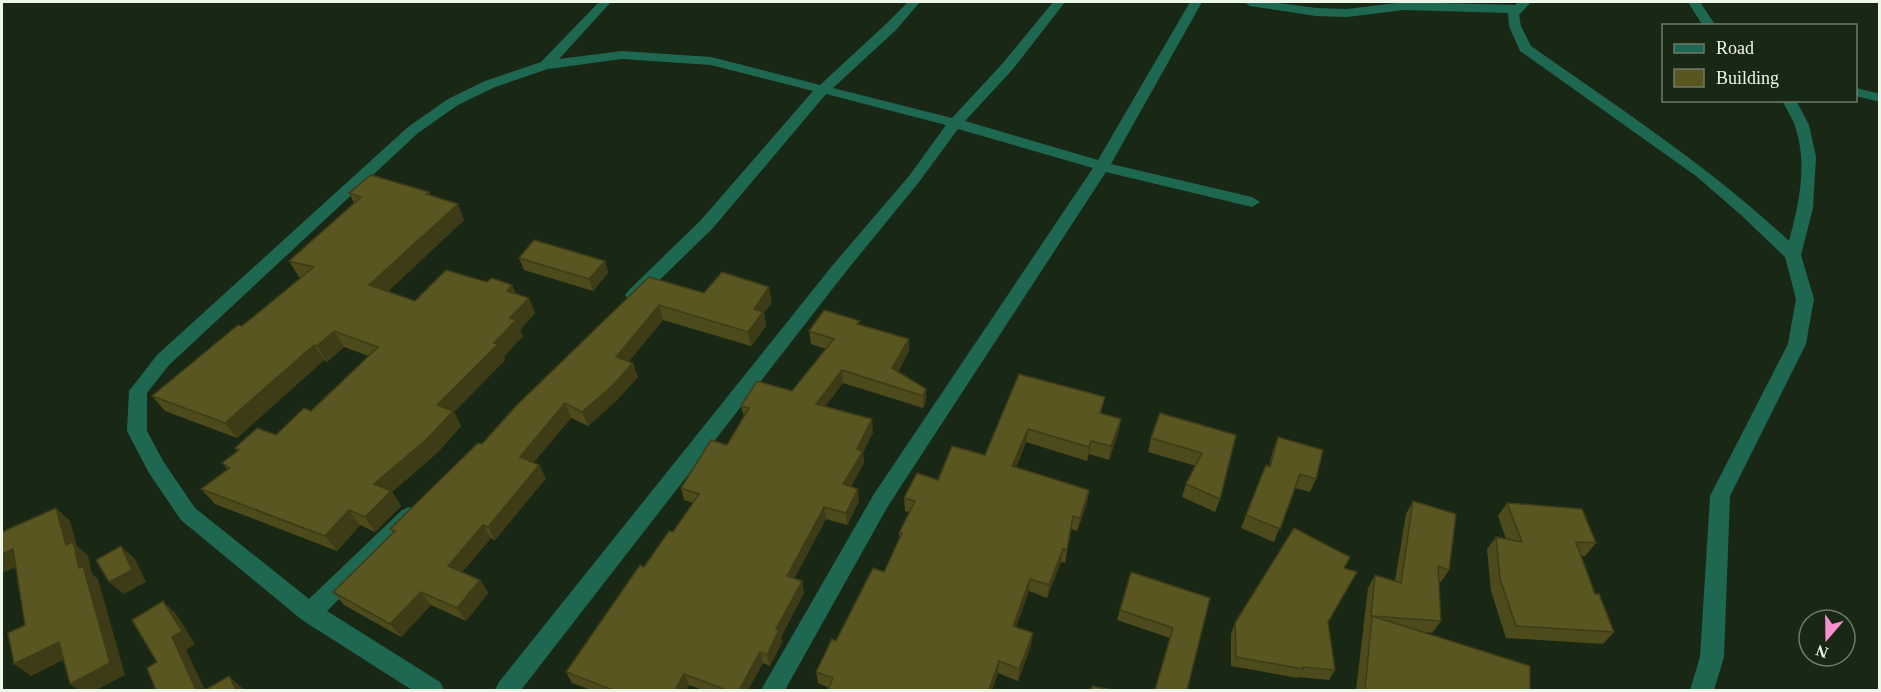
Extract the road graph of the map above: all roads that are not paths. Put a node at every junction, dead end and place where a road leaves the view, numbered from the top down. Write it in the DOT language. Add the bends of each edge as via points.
graph roads {
  1 [pos="605,2"];
  2 [pos="914,2"];
  3 [pos="1059,2"];
  4 [pos="1196,2"];
  5 [pos="1250,2"];
  6 [pos="1694,2"];
  7 [pos="1521,5"];
  8 [pos="1709,24"];
  9 [pos="546,65"];
  10 [pos="822,90"];
  11 [pos="1857,92"];
  12 [pos="1880,98"];
  13 [pos="1790,102"];
  14 [pos="955,123"];
  15 [pos="1102,166"];
  16 [pos="1252,202"];
  17 [pos="1794,255"];
  18 [pos="622,307"];
  19 [pos="420,506"];
  20 [pos="310,613"];
  21 [pos="432,690"];
  22 [pos="507,690"];
  23 [pos="773,690"];
  24 [pos="1702,690"];
  1 -- 9 [label="street"];
  2 -- 10 [label="street"];
  3 -- 14 [label="street" via="1008,66"];
  4 -- 15 [label="street"];
  5 -- 7 [label="street" via="1347,13 1404,6"];
  6 -- 8 [label="street"];
  7 -- 17 [label="street" via="1513,14 1525,48 1701,173"];
  9 -- 10 [label="street" via="622,55 671,57 711,61"];
  9 -- 20 [label="street" via="490,84 453,102 413,130 163,360 138,391 137,432 188,514"];
  10 -- 14 [label="street"];
  10 -- 18 [label="street" via="707,224"];
  11 -- 12 [label="street"];
  13 -- 17 [label="street" via="1803,126 1809,170 1805,210"];
  14 -- 15 [label="street"];
  14 -- 22 [label="street"];
  15 -- 16 [label="street"];
  15 -- 23 [label="street" via="880,500"];
  17 -- 24 [label="street" via="1805,299 1797,344 1720,496 1712,657"];
  19 -- 20 [label="street"];
  20 -- 21 [label="street"];
}
